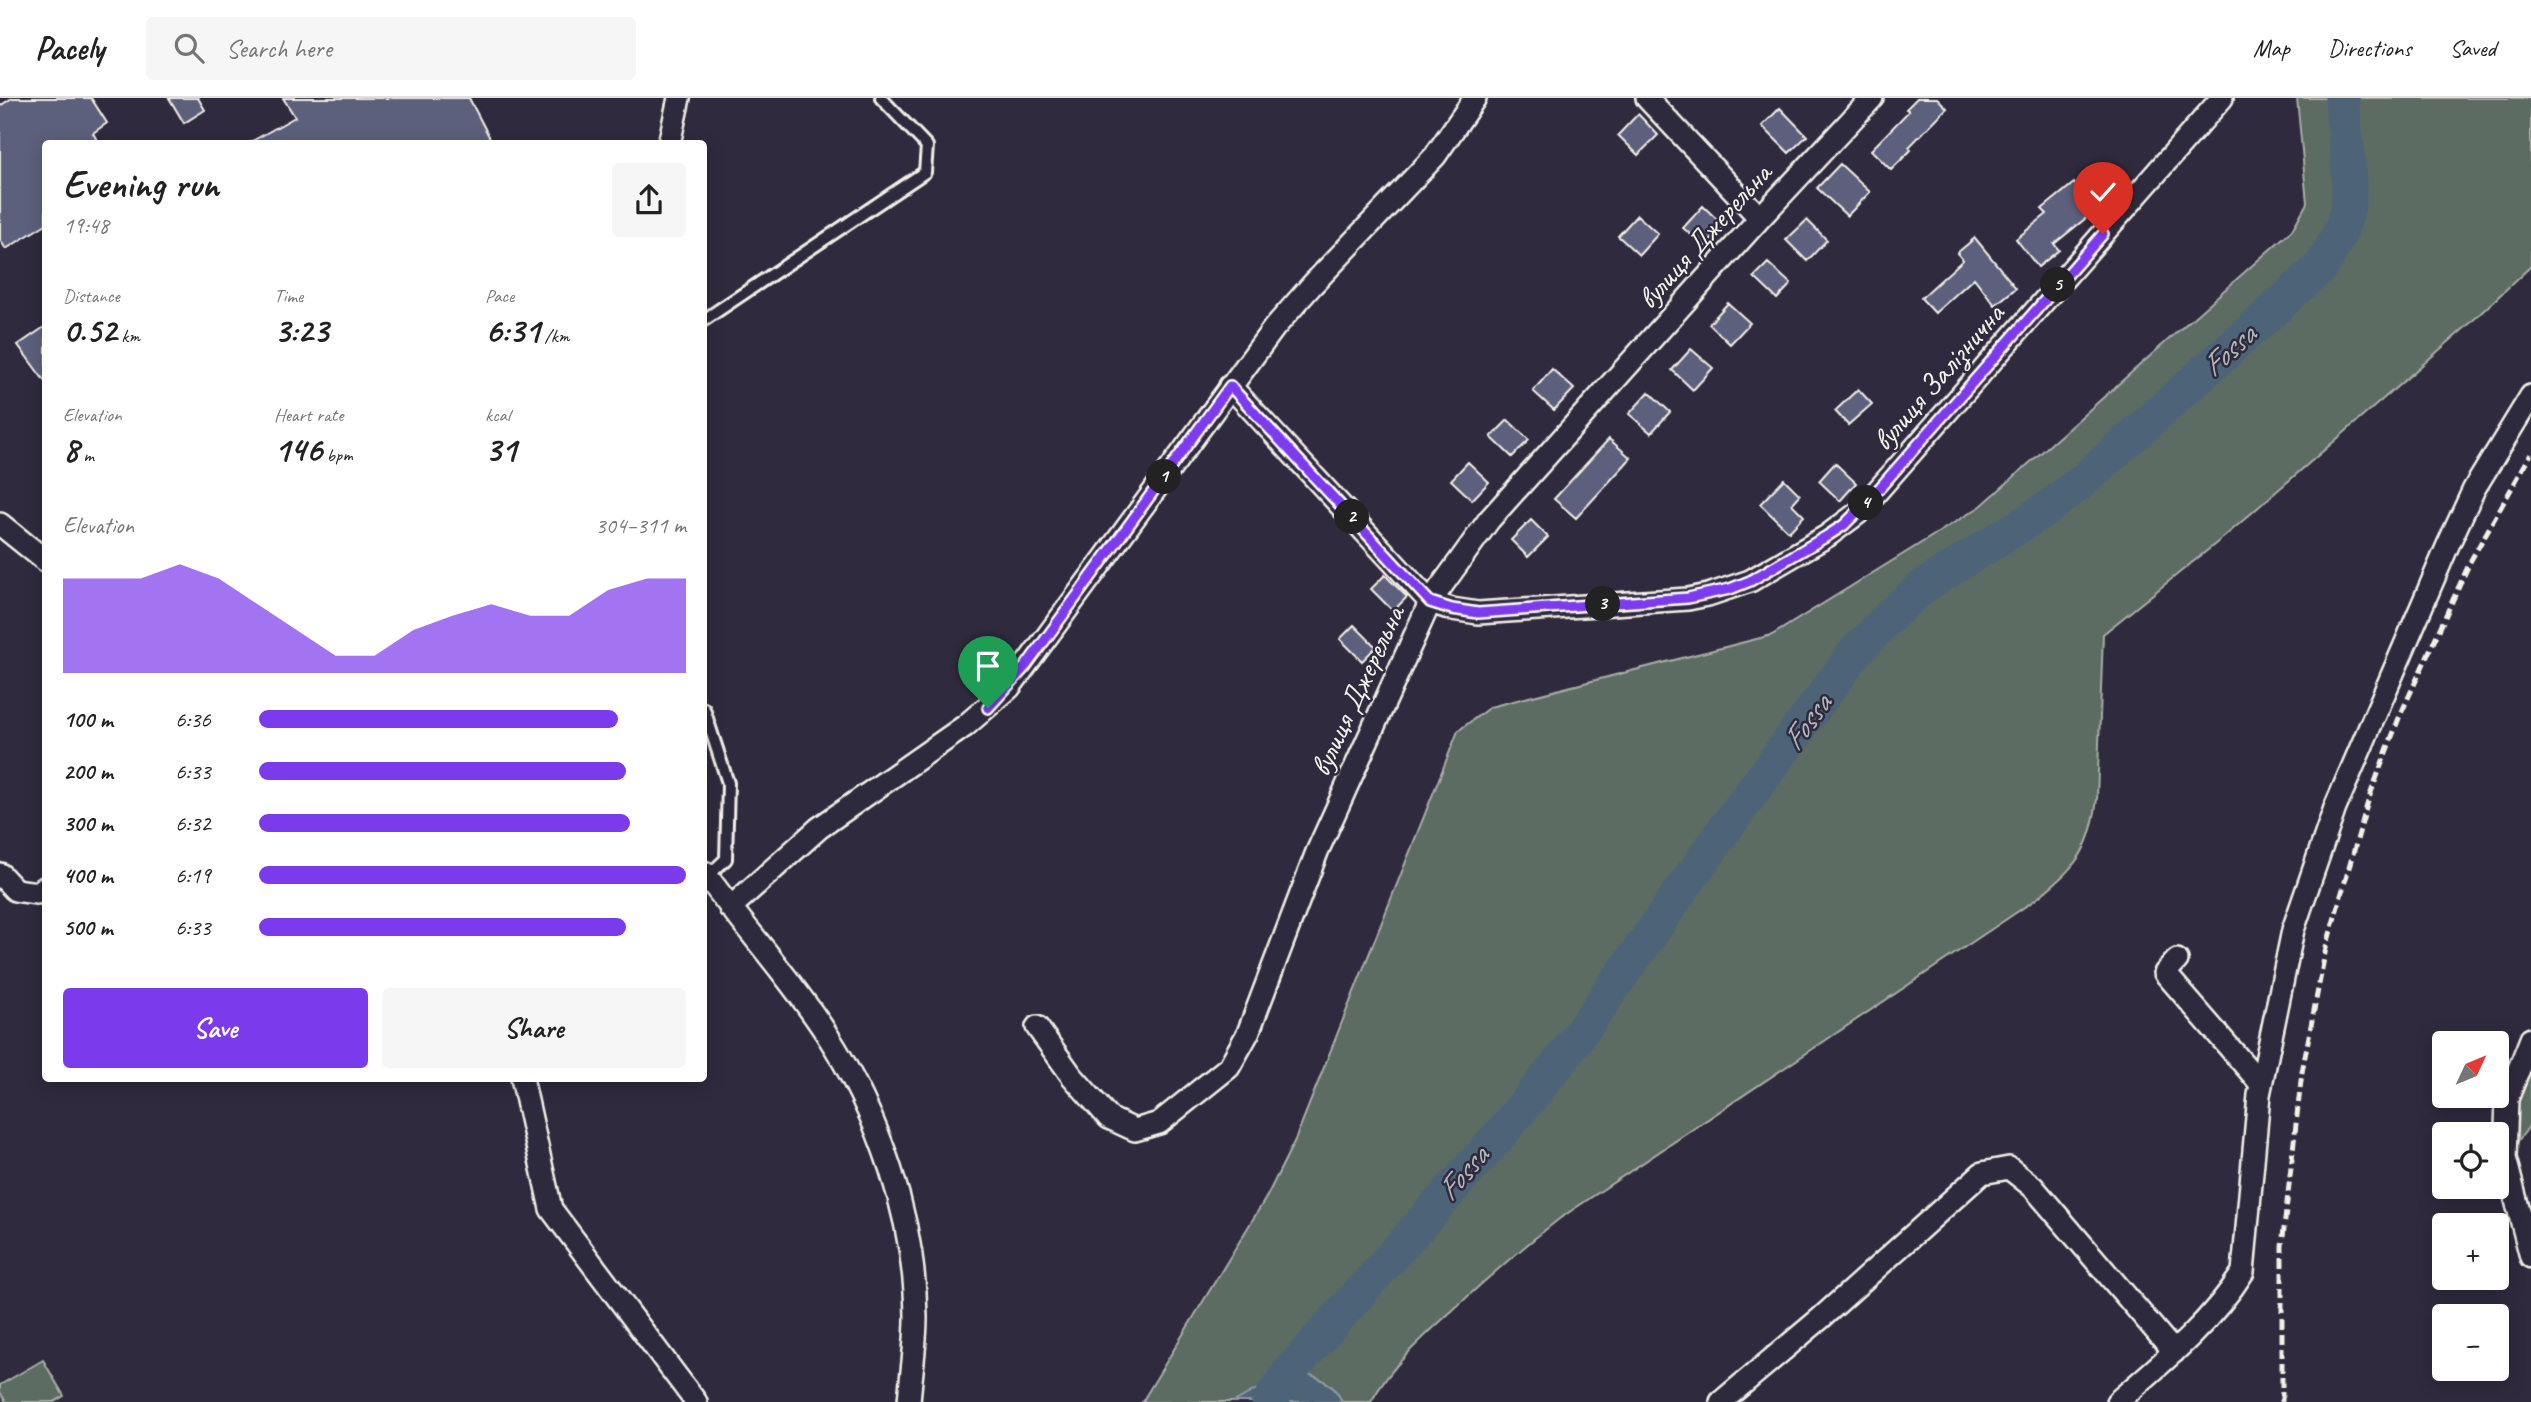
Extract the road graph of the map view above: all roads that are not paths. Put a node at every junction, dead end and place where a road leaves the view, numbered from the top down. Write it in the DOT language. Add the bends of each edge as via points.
graph roads {
  1 [pos="678,98"];
  2 [pos="881,98"];
  3 [pos="1475,98"];
  4 [pos="1647,98"];
  5 [pos="1872,98"];
  6 [pos="2222,98"];
  7 [pos="670,140"];
  8 [pos="1760,218"];
  9 [pos="707,318"];
  10 [pos="1230,386"];
  11 [pos="2531,396"];
  12 [pos="0,524"];
  13 [pos="42,558"];
  14 [pos="1430,602"];
  15 [pos="707,718"];
  16 [pos="707,873"];
  17 [pos="0,874"];
  18 [pos="707,877"];
  19 [pos="41,890"];
  20 [pos="730,908"];
  21 [pos="2177,960"];
  22 [pos="1037,1027"];
  23 [pos="2531,1039"];
  24 [pos="523,1082"];
  25 [pos="2261,1084"];
  26 [pos="2531,1257"];
  27 [pos="2174,1352"];
  28 [pos="696,1402"];
  29 [pos="909,1402"];
  30 [pos="1721,1402"];
  31 [pos="2117,1402"];
  1 -- 7 [label="street"];
  2 -- 9 [label="lane" via="927,146 925,172"];
  3 -- 10 [label="street" via="1435,156 1292,305"];
  4 -- 8 [label="street"];
  5 -- 8 [label="street, вулиця Джерельна"];
  6 -- 14 [label="street, вулиця Залізнична" via="1870,499 1827,536 1750,581 1688,598 1478,613"];
  8 -- 14 [label="street, вулиця Джерельна" via="1489,520"];
  10 -- 14 [label="street"];
  10 -- 20 [label="street" via="1009,688 965,726 819,828"];
  11 -- 25 [label="street" via="2474,489 2335,807 2293,930"];
  12 -- 13 [label="street"];
  14 -- 22 [label="street, вулиця Джерельна" via="1317,852 1248,1033 1229,1067 1159,1123 1135,1130 1109,1118"];
  15 -- 16 [label="lane" via="728,783 726,859"];
  17 -- 19 [label="street" via="15,890"];
  18 -- 20 [label="street"];
  20 -- 29 [label="street" via="827,1035 870,1114 889,1164 904,1214 913,1282 916,1318"];
  21 -- 25 [label="street" via="2165,973"];
  23 -- 26 [label="street" via="2507,1099 2505,1158"];
  24 -- 28 [label="street" via="551,1209"];
  25 -- 27 [label="street" via="2243,1272 2228,1296"];
  27 -- 30 [label="street" via="2033,1187 2009,1168 1982,1173"];
  27 -- 31 [label="street"];
}
